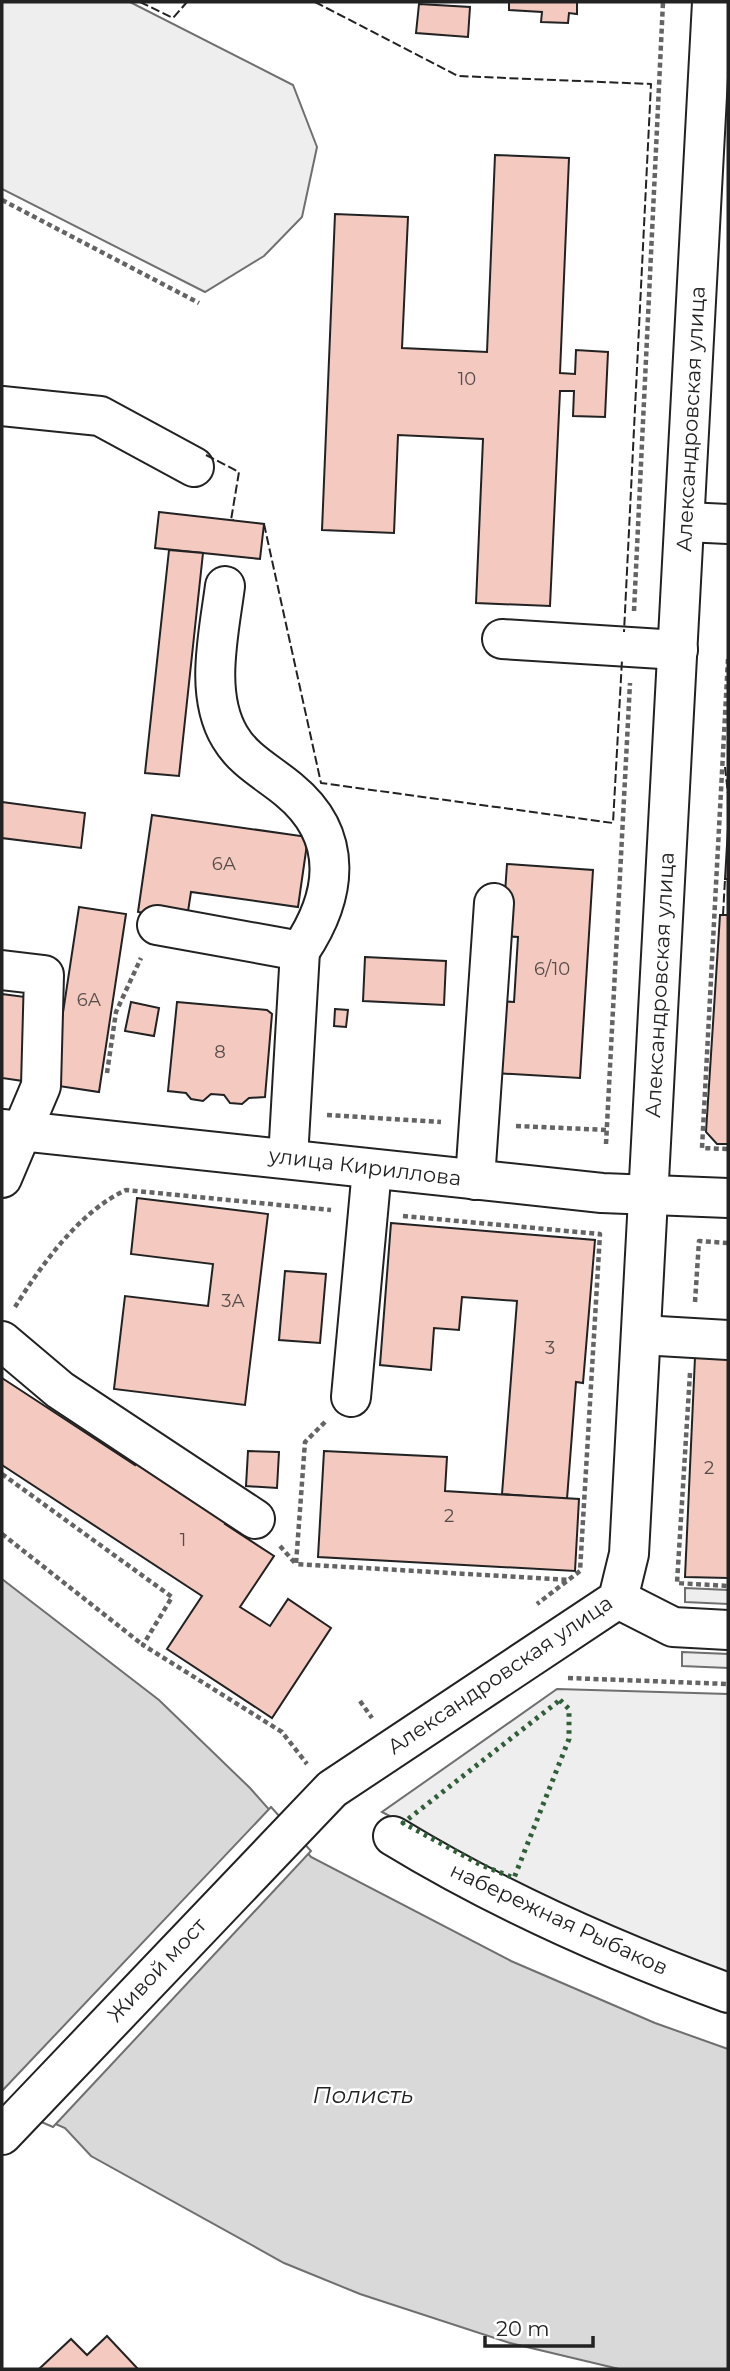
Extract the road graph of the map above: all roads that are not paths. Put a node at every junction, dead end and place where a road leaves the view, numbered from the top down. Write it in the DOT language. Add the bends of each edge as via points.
graph roads {
  1 [pos="712,2"];
  2 [pos="2,406"];
  3 [pos="194,467"];
  4 [pos="686,522"];
  5 [pos="728,524"];
  6 [pos="225,586"];
  7 [pos="502,639"];
  8 [pos="678,650"];
  9 [pos="494,902"];
  10 [pos="157,925"];
  11 [pos="300,951"];
  12 [pos="2,970"];
  13 [pos="13,1131"];
  14 [pos="288,1158"];
  15 [pos="372,1169"];
  16 [pos="2,1178"];
  17 [pos="475,1180"];
  18 [pos="648,1195"];
  19 [pos="728,1198"];
  20 [pos="5,1329"];
  21 [pos="641,1335"];
  22 [pos="710,1339"];
  23 [pos="351,1397"];
  24 [pos="255,1519"];
  25 [pos="618,1599"];
  26 [pos="728,1630"];
  27 [pos="313,1806"];
  28 [pos="393,1836"];
  29 [pos="728,1993"];
  30 [pos="2,2135"];
  1 -- 4 [label="street, Александровская улица"];
  2 -- 3 [label="street" via="100,416"];
  4 -- 5 [label="street"];
  4 -- 8 [label="street, Александровская улица"];
  6 -- 11 [label="street" via="216,653 216,698 229,737 258,770 314,814 325,839 331,872 327,893 316,926"];
  7 -- 8 [label="street"];
  8 -- 18 [label="street, Александровская улица"];
  9 -- 17 [label="street"];
  10 -- 11 [label="street"];
  11 -- 14 [label="street"];
  12 -- 13 [label="street" via="44,975 41,1086"];
  13 -- 14 [label="street, улица Кириллова"];
  13 -- 16 [label="street"];
  14 -- 15 [label="street, улица Кириллова"];
  15 -- 17 [label="street, улица Кириллова"];
  15 -- 23 [label="street"];
  17 -- 18 [label="street, улица Кириллова"];
  18 -- 19 [label="street, улица Кириллова"];
  18 -- 21 [label="street, Александровская улица"];
  20 -- 24 [label="street" via="60,1390"];
  21 -- 22 [label="street"];
  21 -- 25 [label="street, Александровская улица" via="629,1554"];
  25 -- 26 [label="street" via="673,1627"];
  25 -- 27 [label="street, Александровская улица" via="357,1769"];
  27 -- 30 [label="street, Живой мост"];
  28 -- 29 [label="street, набережная Рыбаков" via="461,1875 596,1940"];
}
